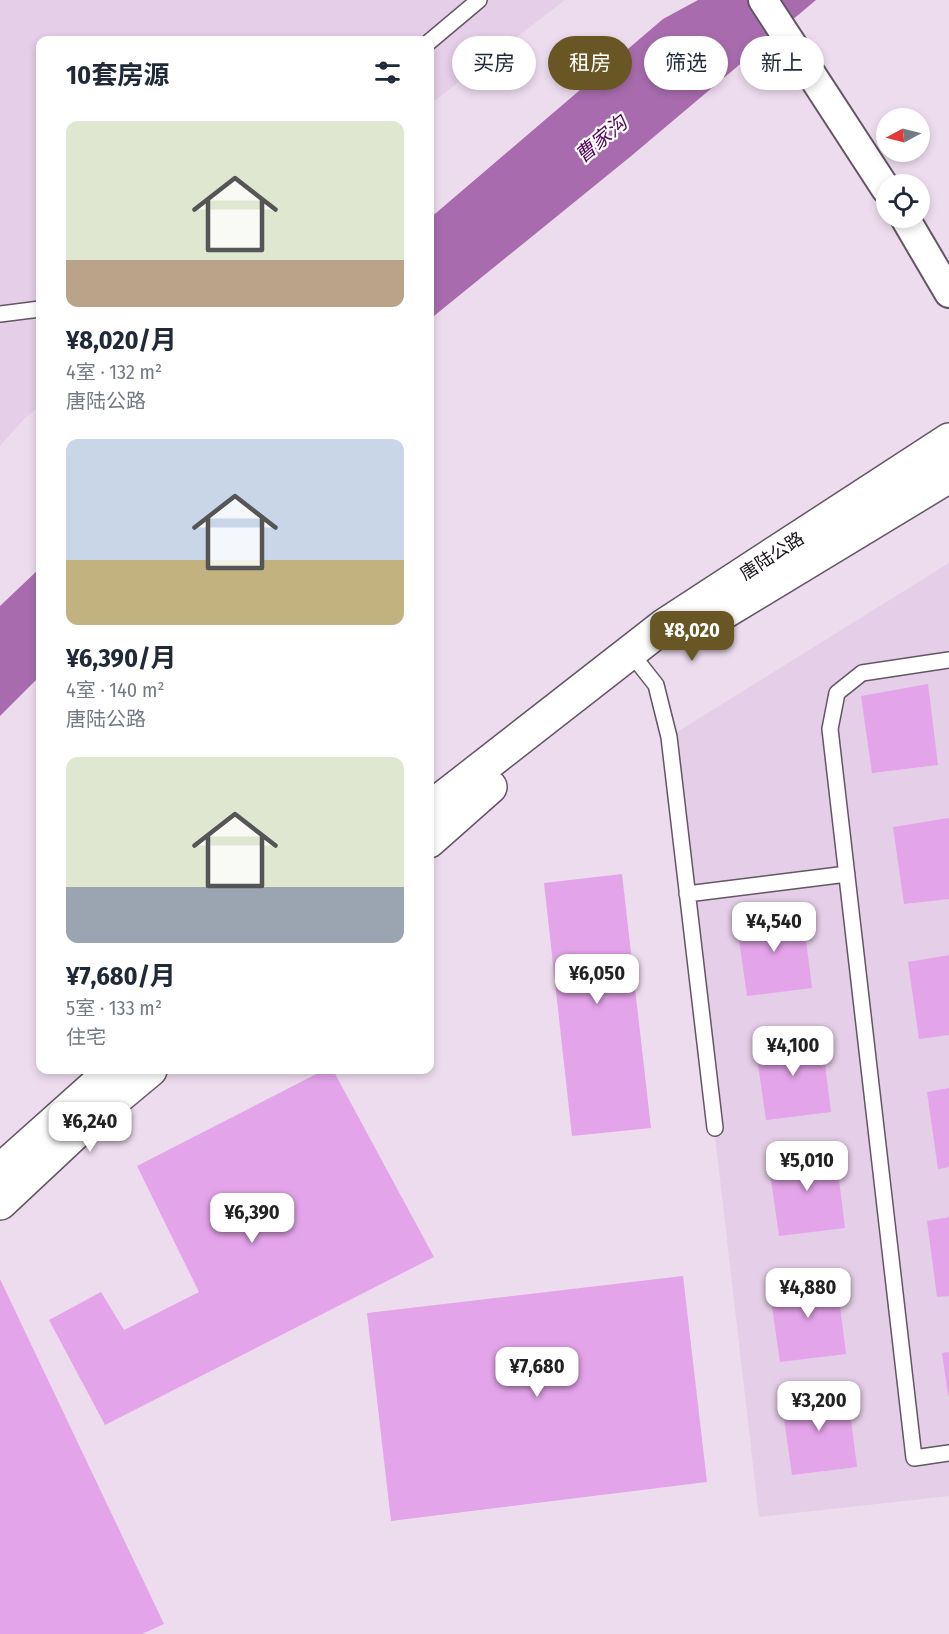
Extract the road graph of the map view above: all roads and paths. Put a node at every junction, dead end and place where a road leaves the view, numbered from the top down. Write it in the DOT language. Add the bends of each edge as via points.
graph roads {
  1 [pos="479,0"];
  2 [pos="763,0"];
  3 [pos="434,38"];
  4 [pos="876,174"];
  5 [pos="911,228"];
  6 [pos="949,293"];
  7 [pos="36,310"];
  8 [pos="0,314"];
  9 [pos="947,456"];
  10 [pos="636,660"];
  11 [pos="949,660"];
  12 [pos="434,805"];
  13 [pos="434,837"];
  14 [pos="847,874"];
  15 [pos="687,894"];
  16 [pos="109,1074"];
  17 [pos="145,1074"];
  18 [pos="715,1128"];
  19 [pos="0,1171"];
  20 [pos="0,1203"];
  21 [pos="949,1453"];
  1 -- 3 [label="lane"];
  2 -- 4 [label="street"];
  5 -- 6 [label="street"];
  7 -- 8 [label="lane"];
  9 -- 10 [label="main road, 唐陆公路" via="679,640"];
  10 -- 12 [label="main road, 唐陆公路"];
  10 -- 13 [label="main road, 唐陆公路"];
  10 -- 15 [label="lane" via="656,685 669,737"];
  11 -- 14 [label="lane" via="862,673 837,693 830,729"];
  14 -- 15 [label="lane"];
  14 -- 21 [label="lane" via="914,1458"];
  15 -- 18 [label="lane"];
  16 -- 19 [label="main road"];
  17 -- 20 [label="main road"];
}
